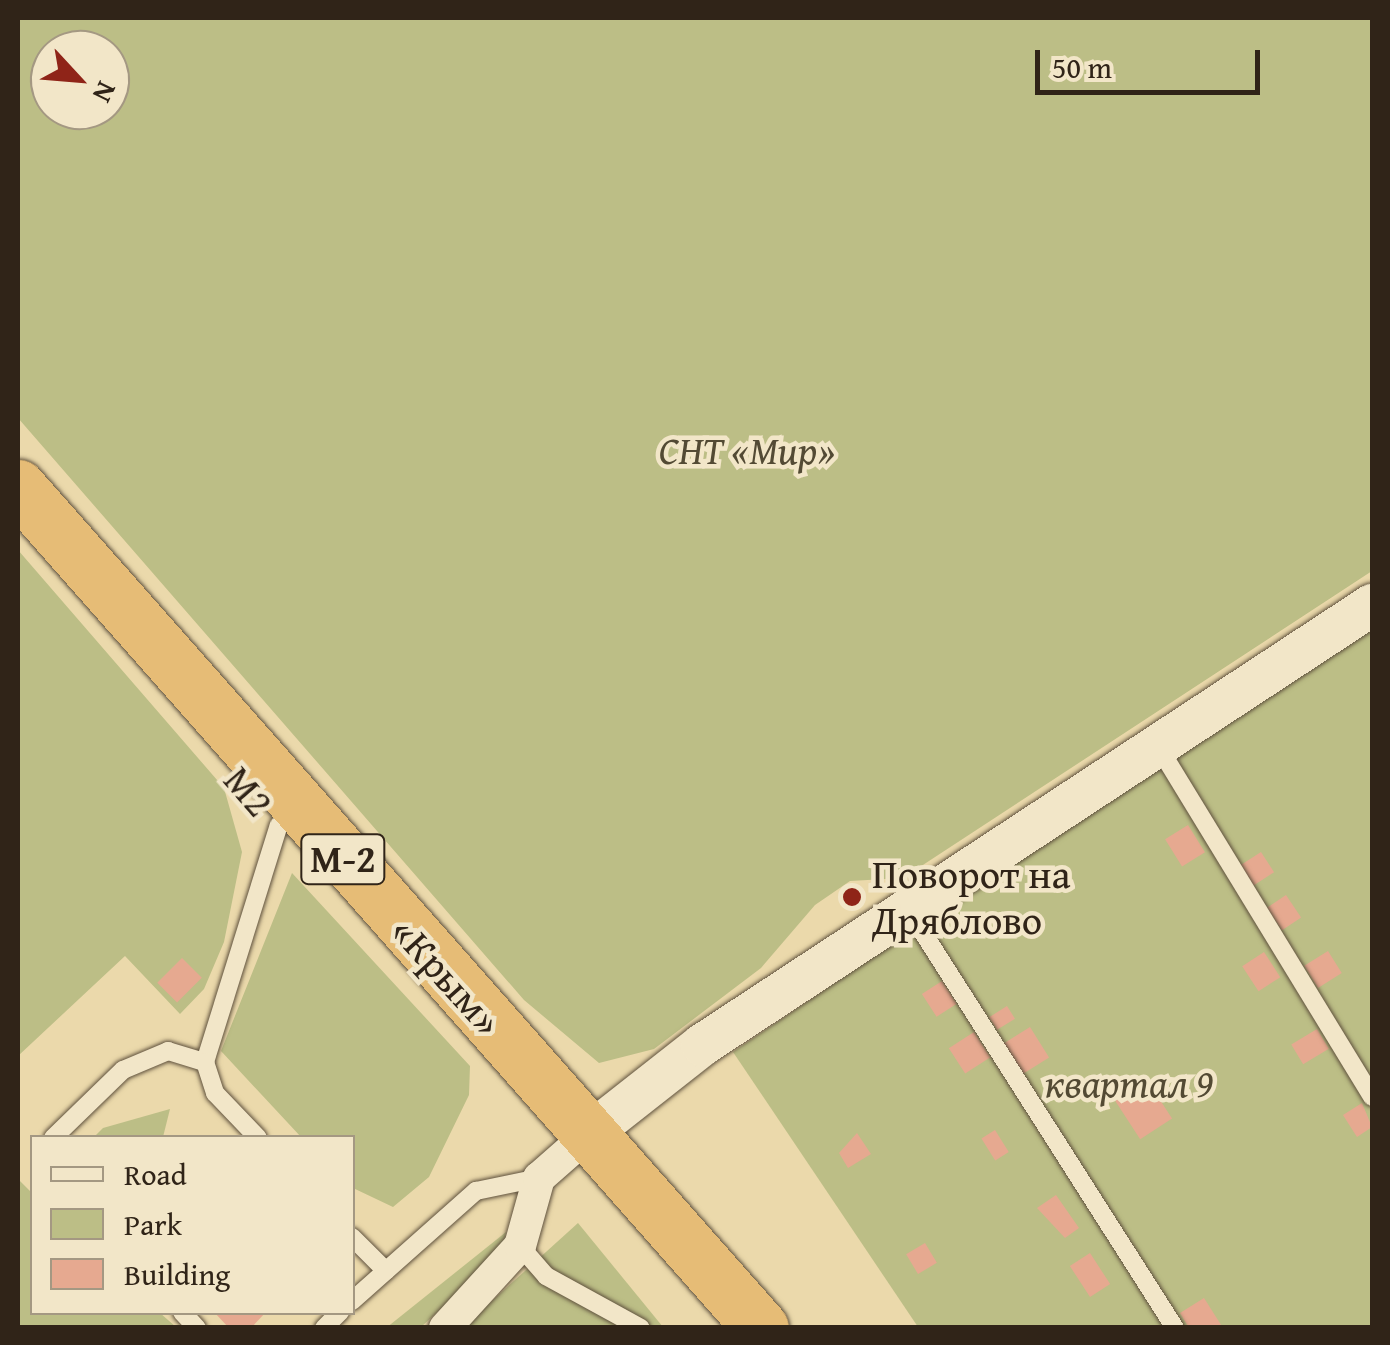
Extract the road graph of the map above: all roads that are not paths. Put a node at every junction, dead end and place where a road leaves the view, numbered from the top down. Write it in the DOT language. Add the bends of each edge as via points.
graph roads {
  1 [pos="18,487"];
  2 [pos="18,526"];
  3 [pos="1372,605"];
  4 [pos="1157,746"];
  5 [pos="279,825"];
  6 [pos="907,909"];
  7 [pos="205,1062"];
  8 [pos="1372,1098"];
  9 [pos="57,1135"];
  10 [pos="255,1135"];
  11 [pos="565,1155"];
  12 [pos="355,1240"];
  13 [pos="520,1246"];
  14 [pos="386,1271"];
  15 [pos="355,1298"];
  16 [pos="445,1328"];
  17 [pos="640,1328"];
  18 [pos="718,1328"];
  19 [pos="761,1328"];
  20 [pos="1175,1328"];
  1 -- 11 [label="highway, «Крым» / М-2"];
  2 -- 5 [label="highway, М2"];
  3 -- 4 [label="street"];
  4 -- 6 [label="street"];
  4 -- 8 [label="lane"];
  5 -- 7 [label="lane"];
  5 -- 11 [label="highway, М2"];
  6 -- 11 [label="street" via="702,1045"];
  6 -- 20 [label="lane"];
  7 -- 9 [label="lane" via="168,1051 146,1058"];
  7 -- 10 [label="lane" via="215,1093"];
  11 -- 13 [label="street"];
  11 -- 14 [label="lane" via="476,1191"];
  11 -- 18 [label="highway, М2"];
  11 -- 19 [label="highway, «Крым» / М-2"];
  12 -- 14 [label="lane"];
  13 -- 16 [label="street"];
  13 -- 17 [label="lane" via="546,1276"];
  14 -- 15 [label="lane"];
}
